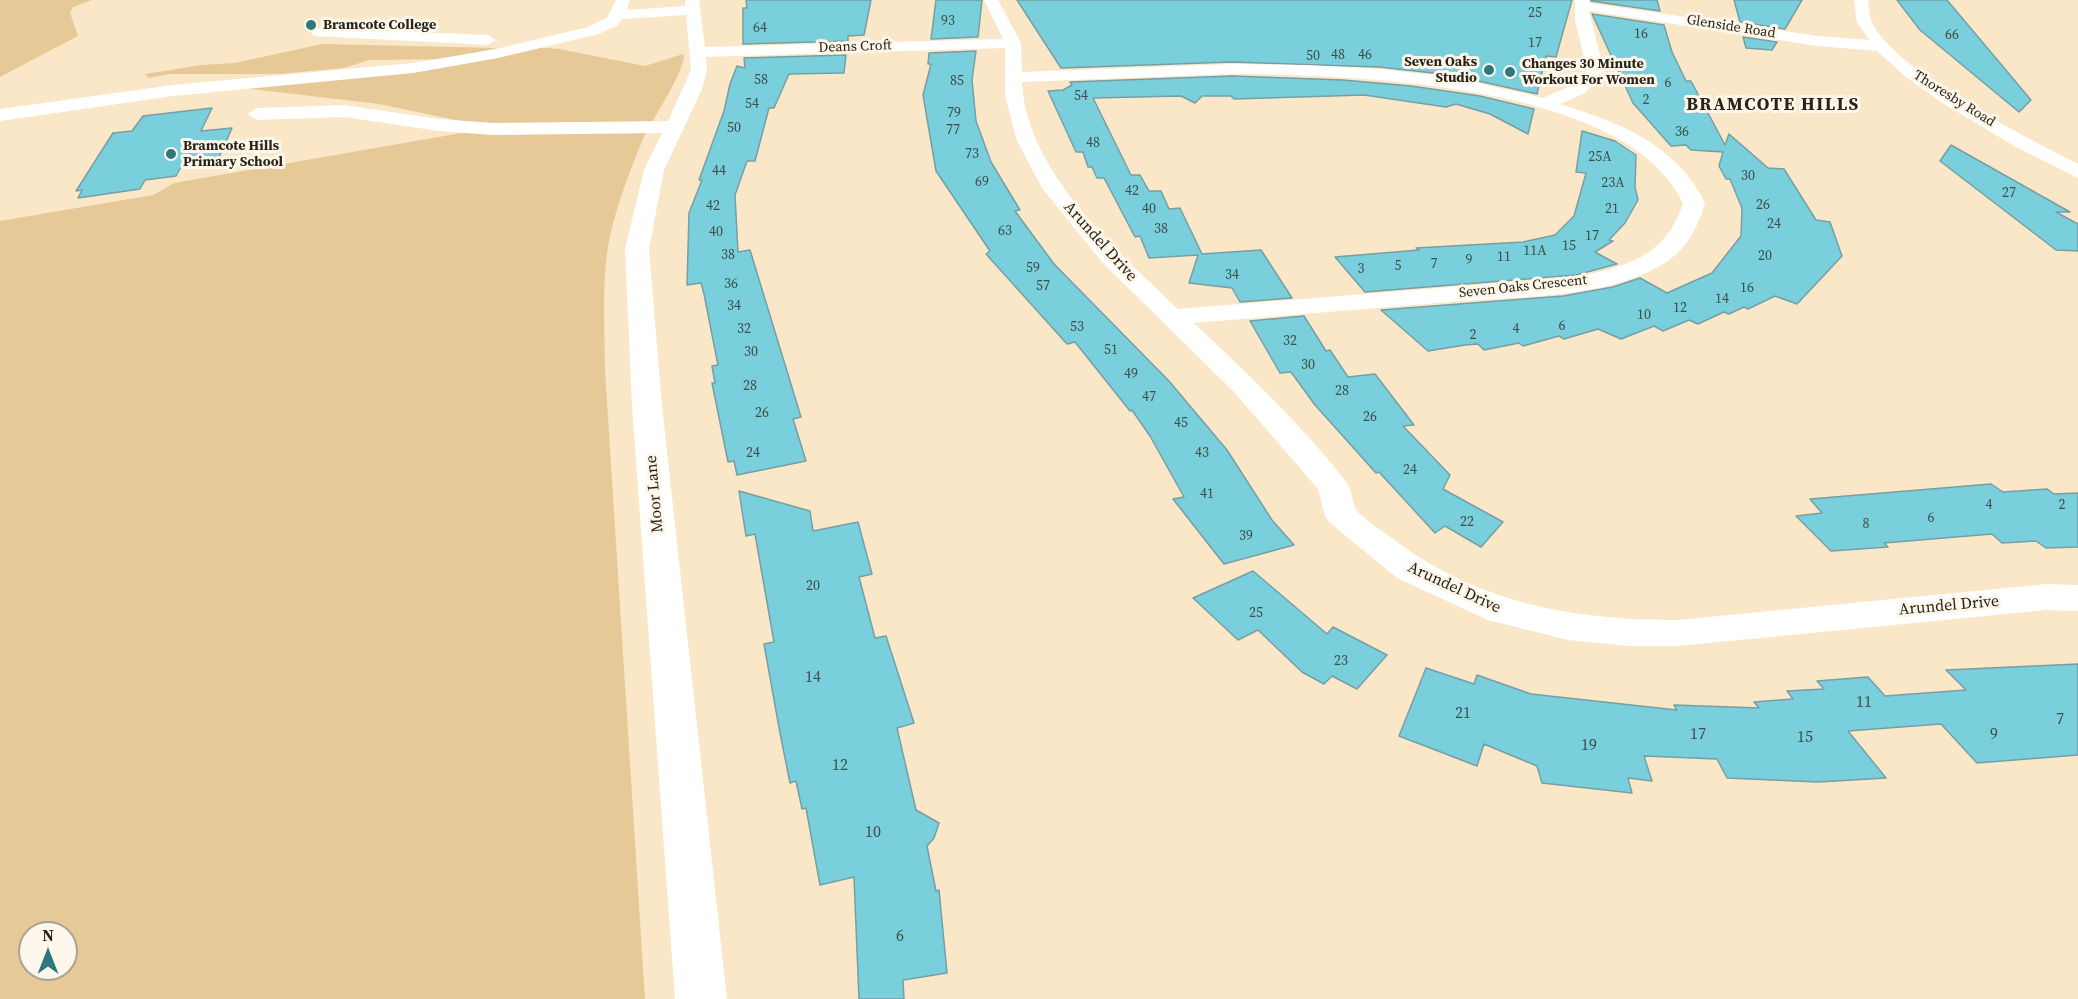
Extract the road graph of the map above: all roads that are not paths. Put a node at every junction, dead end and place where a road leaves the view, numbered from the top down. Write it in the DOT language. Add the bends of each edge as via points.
graph roads {
  1 [pos="991,0"];
  2 [pos="1861,0"];
  3 [pos="1582,3"];
  4 [pos="692,5"];
  5 [pos="621,7"];
  6 [pos="319,33"];
  7 [pos="540,42"];
  8 [pos="1013,43"];
  9 [pos="1880,46"];
  10 [pos="696,52"];
  11 [pos="1013,77"];
  12 [pos="1545,104"];
  13 [pos="257,114"];
  14 [pos="0,115"];
  15 [pos="672,127"];
  16 [pos="2078,172"];
  17 [pos="1172,317"];
  18 [pos="2078,598"];
  19 [pos="701,999"];
  1 -- 8 [label="street, Arundel Drive"];
  2 -- 9 [label="street, Thoresby Road" via="1863,24"];
  3 -- 9 [label="street, Glenside Road" via="1818,41"];
  3 -- 12 [label="street" via="1581,27 1594,55 1596,71 1579,89"];
  4 -- 5 [label="street"];
  4 -- 10 [label="street, Moor Lane"];
  5 -- 7 [label="street" via="615,21 602,28"];
  6 -- 7 [label="street"];
  7 -- 14 [label="street" via="518,50 402,68 194,88"];
  8 -- 10 [label="street, Deans Croft"];
  8 -- 11 [label="street, Arundel Drive"];
  9 -- 16 [label="street, Thoresby Road" via="1937,91"];
  10 -- 15 [label="street, Moor Lane" via="696,80"];
  11 -- 12 [label="street, Seven Oaks Crescent" via="1343,72 1441,81"];
  11 -- 17 [label="street, Arundel Drive" via="1014,96 1027,141 1053,188 1110,257"];
  12 -- 17 [label="street, Seven Oaks Crescent" via="1626,136 1678,174 1694,203 1687,231 1677,244 1635,269 1576,284"];
  13 -- 15 [label="street" via="344,111 493,129"];
  15 -- 19 [label="street, Moor Lane" via="650,186 637,249 647,406"];
  17 -- 18 [label="street, Arundel Drive" via="1244,386 1334,487 1342,516 1410,570 1501,611 1568,627 1678,633 2047,597"];
}
